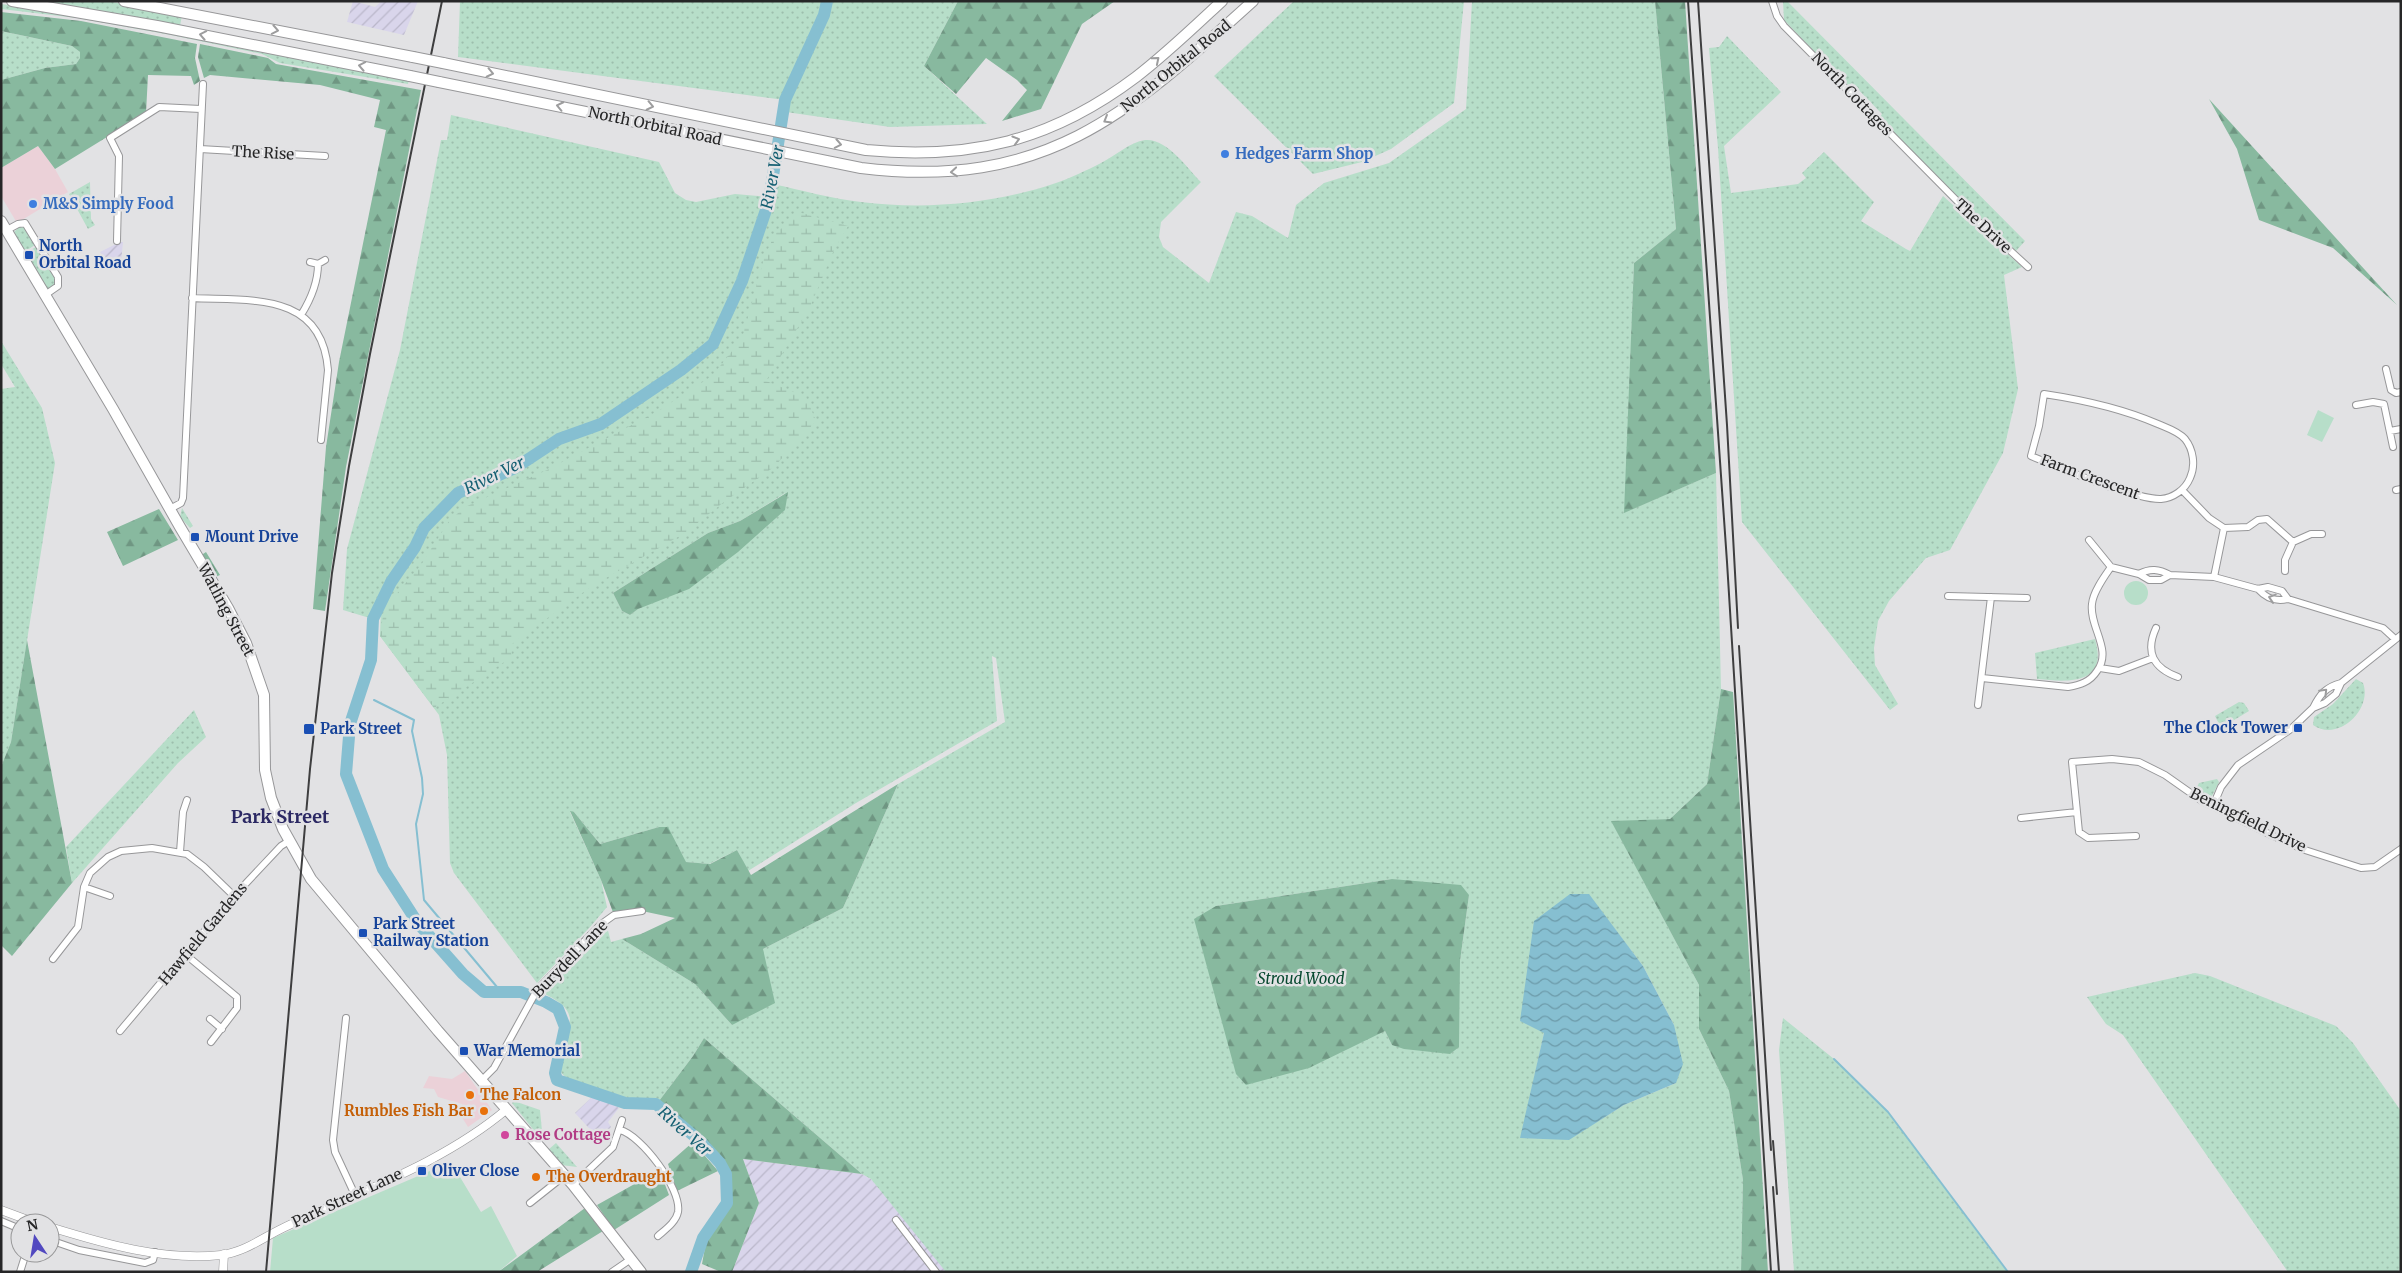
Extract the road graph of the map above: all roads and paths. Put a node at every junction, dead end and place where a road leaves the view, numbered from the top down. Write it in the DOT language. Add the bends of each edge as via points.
graph roads {
  1 [pos="12,1"];
  2 [pos="124,1"];
  3 [pos="1222,1"];
  4 [pos="1253,1"];
  5 [pos="1772,1"];
  6 [pos="203,84"];
  7 [pos="201,109"];
  8 [pos="200,150"];
  9 [pos="326,156"];
  10 [pos="1939,183"];
  11 [pos="1,220"];
  12 [pos="7,230"];
  13 [pos="117,241"];
  14 [pos="325,260"];
  15 [pos="310,262"];
  16 [pos="318,264"];
  17 [pos="2028,267"];
  18 [pos="45,295"];
  19 [pos="192,298"];
  20 [pos="301,315"];
  21 [pos="2386,370"];
  22 [pos="2401,392"];
  23 [pos="2356,405"];
  24 [pos="2401,429"];
  25 [pos="2390,431"];
  26 [pos="321,440"];
  27 [pos="2393,447"];
  28 [pos="2182,490"];
  29 [pos="170,509"];
  30 [pos="2224,528"];
  31 [pos="2322,534"];
  32 [pos="2089,540"];
  33 [pos="2293,542"];
  34 [pos="2111,567"];
  35 [pos="2285,571"];
  36 [pos="2139,574"];
  37 [pos="2170,575"];
  38 [pos="2214,577"];
  39 [pos="2258,589"];
  40 [pos="1948,596"];
  41 [pos="1991,597"];
  42 [pos="2027,598"];
  43 [pos="2288,599"];
  44 [pos="2156,628"];
  45 [pos="2398,637"];
  46 [pos="2153,658"];
  47 [pos="2100,668"];
  48 [pos="1982,678"];
  49 [pos="2178,678"];
  50 [pos="2341,683"];
  51 [pos="1978,705"];
  52 [pos="2314,708"];
  53 [pos="187,800"];
  54 [pos="2213,806"];
  55 [pos="2077,812"];
  56 [pos="2021,818"];
  57 [pos="2136,836"];
  58 [pos="289,841"];
  59 [pos="2401,849"];
  60 [pos="180,852"];
  61 [pos="84,887"];
  62 [pos="110,896"];
  63 [pos="234,896"];
  64 [pos="642,910"];
  65 [pos="186,955"];
  66 [pos="53,959"];
  67 [pos="346,1018"];
  68 [pos="210,1019"];
  69 [pos="222,1029"];
  70 [pos="120,1031"];
  71 [pos="211,1042"];
  72 [pos="482,1080"];
  73 [pos="507,1109"];
  74 [pos="622,1120"];
  75 [pos="620,1130"];
  76 [pos="564,1176"];
  77 [pos="573,1185"];
  78 [pos="355,1195"];
  79 [pos="530,1203"];
  80 [pos="896,1220"];
  81 [pos="60,1230"];
  82 [pos="658,1236"];
  83 [pos="60,1243"];
  84 [pos="155,1252"];
  85 [pos="224,1254"];
  86 [pos="631,1259"];
  87 [pos="224,1272"];
  88 [pos="612,1272"];
  89 [pos="641,1272"];
  90 [pos="936,1272"];
  4 -- 1 [label="main road, North Orbital Road, one-way, bridge" via="1148,92 1087,132 1039,154 988,168 944,173 861,168 157,26"];
  2 -- 3 [label="main road, North Orbital Road, one-way, bridge" via="866,150 922,153 962,151 1013,141 1057,125 1115,92 1159,58"];
  5 -- 10 [label="street, North Cottages" via="1784,26"];
  6 -- 7 [label="street"];
  7 -- 8 [label="street"];
  7 -- 13 [label="street" via="159,107 110,138 119,156"];
  8 -- 9 [label="street, The Rise"];
  8 -- 19 [label="street"];
  10 -- 17 [label="street, The Drive"];
  11 -- 12 [label="main road, Watling Street"];
  12 -- 18 [label="main road, Watling Street"];
  12 -- 18 [label="street" via="25,223 58,277 58,286"];
  14 -- 16 [label="street"];
  15 -- 16 [label="street"];
  16 -- 20 [label="street" via="318,279"];
  18 -- 29 [label="main road, Watling Street"];
  19 -- 20 [label="street" via="279,304"];
  19 -- 29 [label="street" via="183,498"];
  20 -- 26 [label="street" via="317,332 328,360"];
  21 -- 22 [label="street" via="2391,390"];
  23 -- 25 [label="street" via="2384,404"];
  24 -- 25 [label="street"];
  25 -- 27 [label="street"];
  28 -- 28 [label="street, Farm Crescent" via="2163,499 2148,498 2031,456 2044,394 2088,400 2176,432 2191,450 2194,464 2191,478"];
  28 -- 30 [label="street" via="2209,518"];
  29 -- 58 [label="main road, Watling Street" via="228,608 261,680 266,711 265,770 271,798"];
  30 -- 33 [label="street" via="2241,529 2263,518"];
  30 -- 38 [label="street"];
  31 -- 33 [label="street" via="2311,534"];
  32 -- 34 [label="street"];
  33 -- 35 [label="street" via="2288,550"];
  34 -- 36 [label="street"];
  34 -- 47 [label="street" via="2092,604 2103,652"];
  36 -- 37 [label="street" via="2161,570"];
  36 -- 37 [label="street" via="2149,580 2161,580"];
  37 -- 38 [label="street"];
  38 -- 39 [label="street"];
  43 -- 39 [label="street, one-way" via="2278,601"];
  39 -- 43 [label="street" via="2268,587 2282,591"];
  40 -- 41 [label="street"];
  41 -- 42 [label="street"];
  41 -- 48 [label="street"];
  43 -- 45 [label="street" via="2383,628"];
  44 -- 46 [label="street" via="2151,638"];
  45 -- 50 [label="street"];
  46 -- 47 [label="street" via="2119,671"];
  46 -- 49 [label="street" via="2166,673"];
  47 -- 48 [label="street" via="2088,681 2068,687"];
  48 -- 51 [label="street"];
  50 -- 52 [label="street" via="2336,694 2325,704"];
  52 -- 50 [label="street, one-way" via="2320,694 2329,686"];
  52 -- 54 [label="street" via="2238,765 2225,781"];
  53 -- 60 [label="street"];
  54 -- 55 [label="street, Beningfield Drive" via="2152,767 2112,759 2072,762"];
  54 -- 59 [label="street, Beningfield Drive" via="2305,850 2361,868 2375,867"];
  55 -- 56 [label="street"];
  55 -- 57 [label="street, Beningfield Drive" via="2079,832 2083,836"];
  58 -- 63 [label="street, Hawfield Gardens"];
  58 -- 72 [label="main road" via="310,879 332,907"];
  60 -- 61 [label="street" via="152,848 121,851 108,857 90,873"];
  60 -- 63 [label="street" via="204,867"];
  61 -- 62 [label="street"];
  61 -- 66 [label="street" via="78,928"];
  63 -- 65 [label="street, Hawfield Gardens"];
  64 -- 72 [label="street, Burydell Lane" via="614,915 600,925 537,990 494,1068"];
  65 -- 69 [label="street" via="237,997 237,1008"];
  65 -- 70 [label="street, Hawfield Gardens"];
  67 -- 78 [label="street" via="333,1140 335,1152"];
  68 -- 69 [label="street"];
  69 -- 71 [label="street"];
  72 -- 73 [label="main road"];
  73 -- 76 [label="main road"];
  73 -- 78 [label="street, Park Street Lane" via="452,1147"];
  74 -- 75 [label="street"];
  75 -- 77 [label="street" via="614,1147"];
  75 -- 82 [label="street" via="627,1132 644,1148 666,1174 673,1188 678,1210 675,1220"];
  76 -- 77 [label="main road"];
  76 -- 79 [label="street"];
  77 -- 86 [label="main road"];
  78 -- 85 [label="street, Park Street Lane" via="248,1248"];
  80 -- 90 [label="street"];
  81 -- 84 [label="street, Park Street Lane" via="105,1244"];
  83 -- 84 [label="street" via="145,1263 153,1260"];
  84 -- 85 [label="street, Park Street Lane" via="188,1256"];
  85 -- 87 [label="street"];
  86 -- 88 [label="street"];
  86 -- 89 [label="main road"];
}
